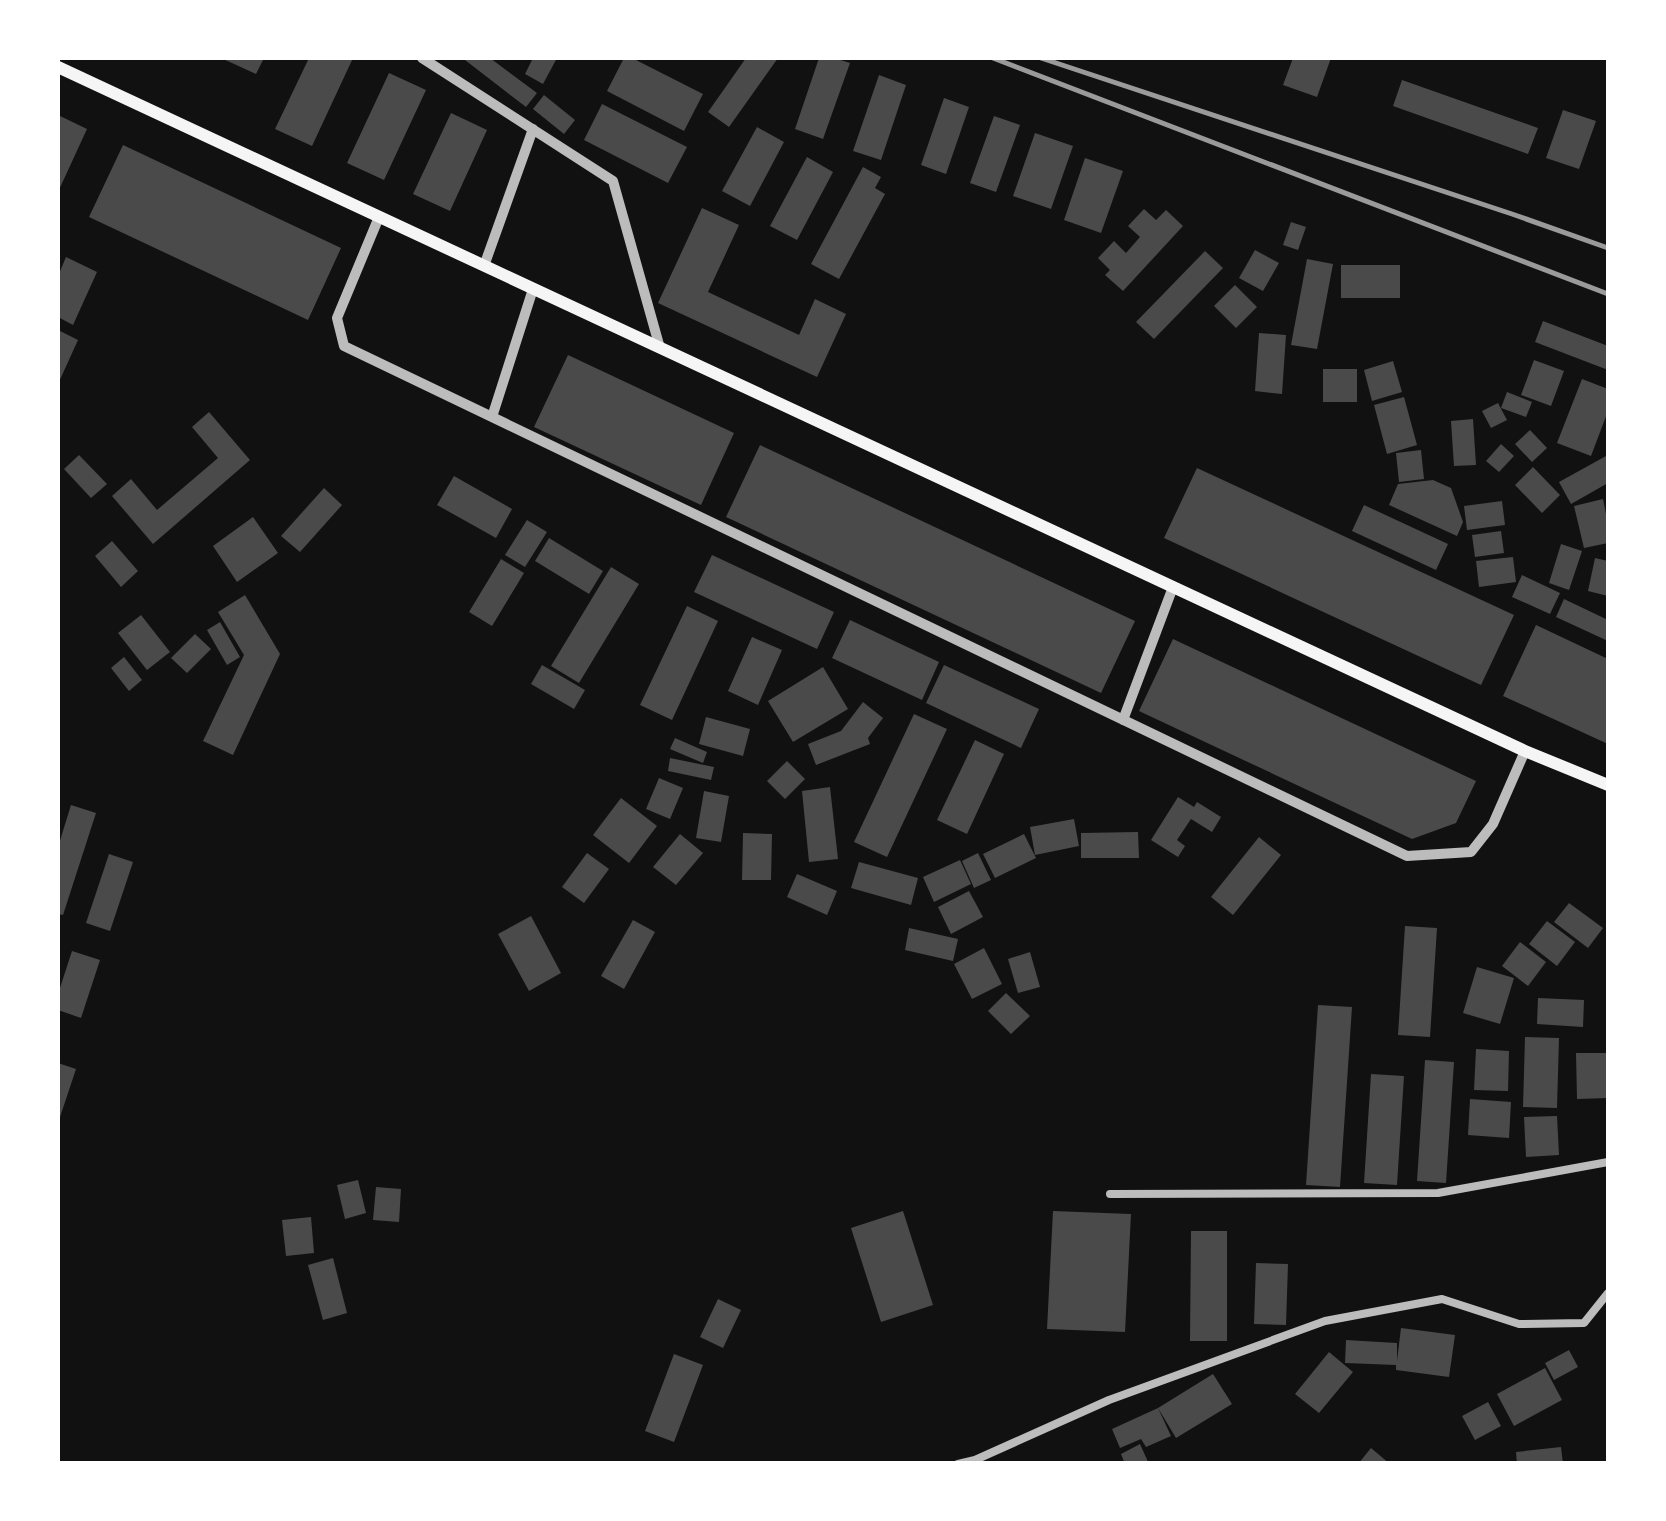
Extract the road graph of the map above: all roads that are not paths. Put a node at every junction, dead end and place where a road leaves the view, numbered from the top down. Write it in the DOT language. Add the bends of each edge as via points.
graph roads {
  1 [pos="422,58"];
  2 [pos="58,68"];
  3 [pos="533,129"];
  4 [pos="379,217"];
  5 [pos="484,266"];
  6 [pos="533,289"];
  7 [pos="660,348"];
  8 [pos="492,417"];
  9 [pos="1173,587"];
  10 [pos="1124,720"];
  11 [pos="1525,751"];
  12 [pos="1608,785"];
  13 [pos="1608,1162"];
  14 [pos="1110,1194"];
  15 [pos="1608,1292"];
  16 [pos="958,1464"];
  1 -- 3 [label="street"];
  2 -- 4 [label="main road"];
  3 -- 5 [label="street"];
  3 -- 7 [label="street" via="613,181"];
  4 -- 5 [label="main road"];
  4 -- 8 [label="street" via="337,318 344,346"];
  5 -- 6 [label="main road"];
  6 -- 7 [label="main road"];
  6 -- 8 [label="street"];
  7 -- 9 [label="main road"];
  8 -- 10 [label="street"];
  9 -- 10 [label="street"];
  9 -- 11 [label="main road"];
  10 -- 11 [label="street" via="1407,856 1472,852 1493,824"];
  11 -- 12 [label="main road"];
  13 -- 14 [label="street" via="1438,1193"];
  15 -- 16 [label="street" via="1584,1322 1520,1324 1442,1300 1325,1321"];
}
